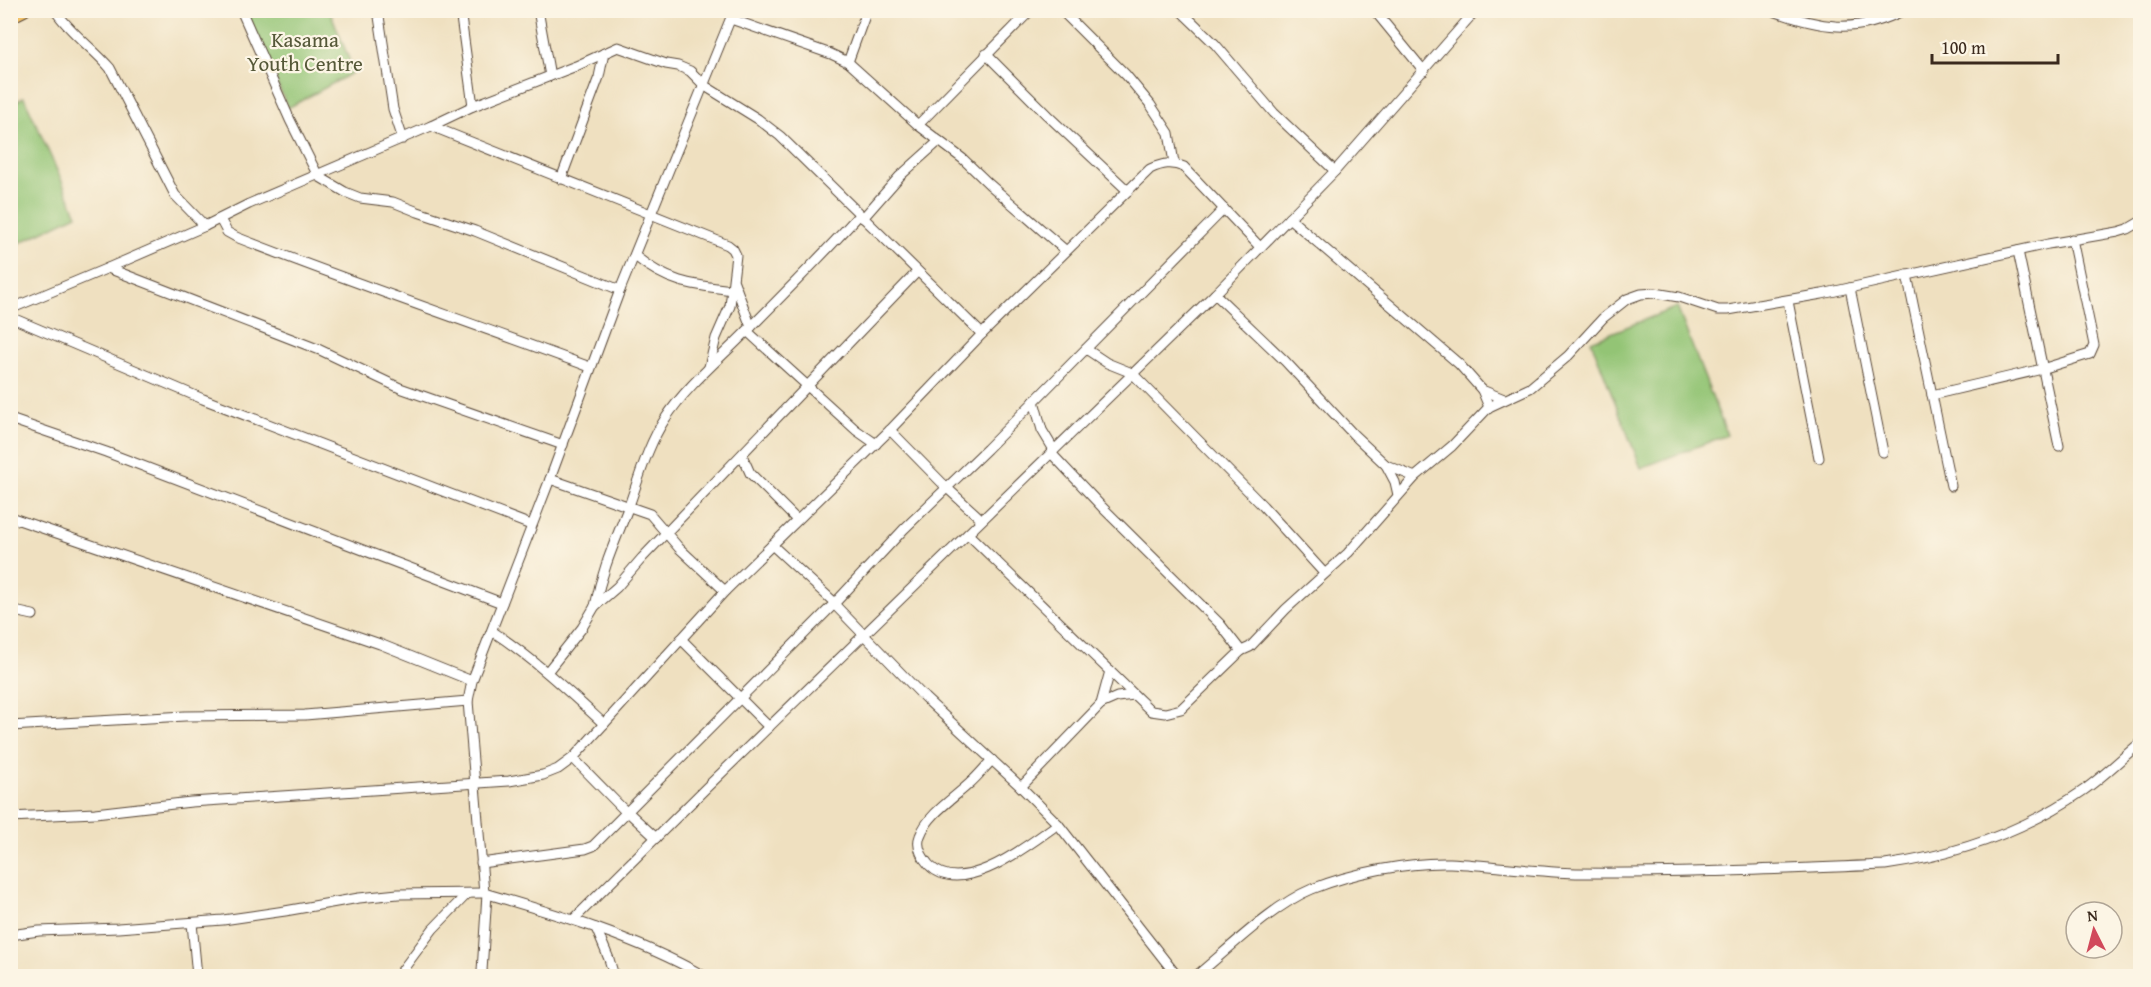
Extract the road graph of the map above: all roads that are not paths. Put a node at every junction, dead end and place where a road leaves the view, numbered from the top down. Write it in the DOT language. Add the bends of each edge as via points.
graph roads {
  1 [pos="24,10"];
  2 [pos="55,10"];
  3 [pos="241,10"];
  4 [pos="378,10"];
  5 [pos="460,10"];
  6 [pos="538,10"];
  7 [pos="867,10"];
  8 [pos="1031,10"];
  9 [pos="1061,10"];
  10 [pos="1180,10"];
  11 [pos="1374,10"];
  12 [pos="1771,10"];
  13 [pos="1904,10"];
  14 [pos="1474,11"];
  15 [pos="733,15"];
  16 [pos="10,17"];
  17 [pos="604,53"];
  18 [pos="986,54"];
  19 [pos="848,62"];
  20 [pos="1424,71"];
  21 [pos="550,76"];
  22 [pos="705,86"];
  23 [pos="473,106"];
  24 [pos="918,125"];
  25 [pos="431,126"];
  26 [pos="403,139"];
  27 [pos="939,141"];
  28 [pos="1174,163"];
  29 [pos="1335,171"];
  30 [pos="318,176"];
  31 [pos="561,179"];
  32 [pos="1128,190"];
  33 [pos="1224,209"];
  34 [pos="651,214"];
  35 [pos="861,217"];
  36 [pos="1289,218"];
  37 [pos="220,219"];
  38 [pos="2140,222"];
  39 [pos="205,226"];
  40 [pos="2126,230"];
  41 [pos="2140,230"];
  42 [pos="2072,239"];
  43 [pos="1260,247"];
  44 [pos="1066,251"];
  45 [pos="2018,251"];
  46 [pos="635,256"];
  47 [pos="108,268"];
  48 [pos="917,272"];
  49 [pos="1907,275"];
  50 [pos="733,285"];
  51 [pos="1850,288"];
  52 [pos="620,290"];
  53 [pos="1215,294"];
  54 [pos="1788,301"];
  55 [pos="10,309"];
  56 [pos="10,317"];
  57 [pos="749,329"];
  58 [pos="982,334"];
  59 [pos="1086,349"];
  60 [pos="590,367"];
  61 [pos="709,367"];
  62 [pos="2042,369"];
  63 [pos="1132,373"];
  64 [pos="807,386"];
  65 [pos="1482,390"];
  66 [pos="1932,395"];
  67 [pos="1504,399"];
  68 [pos="1034,401"];
  69 [pos="1489,407"];
  70 [pos="10,419"];
  71 [pos="890,430"];
  72 [pos="876,444"];
  73 [pos="563,445"];
  74 [pos="2059,446"];
  75 [pos="1053,451"];
  76 [pos="1884,452"];
  77 [pos="742,455"];
  78 [pos="1819,458"];
  79 [pos="1386,465"];
  80 [pos="1415,477"];
  81 [pos="550,479"];
  82 [pos="1951,486"];
  83 [pos="947,488"];
  84 [pos="1398,495"];
  85 [pos="629,506"];
  86 [pos="10,517"];
  87 [pos="981,519"];
  88 [pos="798,520"];
  89 [pos="531,525"];
  90 [pos="666,534"];
  91 [pos="968,534"];
  92 [pos="772,545"];
  93 [pos="1324,573"];
  94 [pos="725,591"];
  95 [pos="502,603"];
  96 [pos="835,603"];
  97 [pos="595,606"];
  98 [pos="10,610"];
  99 [pos="33,615"];
  100 [pos="492,631"];
  101 [pos="865,635"];
  102 [pos="681,639"];
  103 [pos="1241,651"];
  104 [pos="1110,671"];
  105 [pos="547,672"];
  106 [pos="472,681"];
  107 [pos="1134,694"];
  108 [pos="741,697"];
  109 [pos="468,701"];
  110 [pos="1101,704"];
  111 [pos="604,724"];
  112 [pos="10,726"];
  113 [pos="769,727"];
  114 [pos="2140,743"];
  115 [pos="573,758"];
  116 [pos="993,760"];
  117 [pos="474,782"];
  118 [pos="1021,787"];
  119 [pos="627,813"];
  120 [pos="10,817"];
  121 [pos="1058,824"];
  122 [pos="656,837"];
  123 [pos="481,863"];
  124 [pos="467,894"];
  125 [pos="485,894"];
  126 [pos="574,919"];
  127 [pos="192,923"];
  128 [pos="596,928"];
  129 [pos="10,935"];
  130 [pos="197,976"];
  131 [pos="398,976"];
  132 [pos="485,976"];
  133 [pos="614,976"];
  134 [pos="704,976"];
  135 [pos="1177,976"];
  136 [pos="1196,976"];
  1 -- 16 [label="main road"];
  2 -- 39 [label="street" via="111,68 175,195"];
  3 -- 30 [label="street"];
  4 -- 26 [label="street" via="393,109"];
  5 -- 23 [label="street"];
  6 -- 21 [label="street"];
  7 -- 19 [label="street"];
  8 -- 18 [label="street"];
  9 -- 28 [label="street" via="1150,104 1169,133"];
  10 -- 29 [label="street" via="1274,113"];
  11 -- 20 [label="street"];
  12 -- 13 [label="street" via="1808,23 1842,27 1869,23"];
  14 -- 20 [label="street"];
  15 -- 19 [label="street"];
  15 -- 22 [label="street"];
  17 -- 21 [label="street"];
  17 -- 22 [label="street" via="624,47 684,68"];
  17 -- 31 [label="street" via="599,77"];
  18 -- 24 [label="street"];
  18 -- 32 [label="street"];
  19 -- 24 [label="street"];
  20 -- 29 [label="street"];
  21 -- 23 [label="street"];
  22 -- 34 [label="street"];
  22 -- 35 [label="street" via="780,136"];
  23 -- 25 [label="street"];
  24 -- 27 [label="street"];
  25 -- 26 [label="street"];
  25 -- 31 [label="street"];
  26 -- 30 [label="street"];
  27 -- 35 [label="street"];
  27 -- 44 [label="street"];
  28 -- 32 [label="street" via="1150,169"];
  28 -- 33 [label="street" via="1184,167"];
  29 -- 36 [label="street"];
  30 -- 37 [label="street"];
  30 -- 52 [label="street" via="360,198 393,202 476,231"];
  31 -- 34 [label="street"];
  32 -- 44 [label="street"];
  33 -- 43 [label="street"];
  33 -- 59 [label="street"];
  34 -- 46 [label="street"];
  34 -- 50 [label="street" via="733,249"];
  35 -- 48 [label="street"];
  35 -- 57 [label="street"];
  36 -- 43 [label="street"];
  36 -- 65 [label="street" via="1459,364"];
  37 -- 39 [label="street"];
  37 -- 60 [label="street" via="227,232 236,237"];
  38 -- 40 [label="street"];
  39 -- 47 [label="street"];
  40 -- 41 [label="street"];
  40 -- 42 [label="street"];
  42 -- 45 [label="street"];
  42 -- 62 [label="street" via="2093,351"];
  43 -- 53 [label="street"];
  44 -- 58 [label="street"];
  45 -- 49 [label="street"];
  45 -- 62 [label="street"];
  46 -- 50 [label="street" via="674,281"];
  46 -- 52 [label="street"];
  47 -- 55 [label="street"];
  47 -- 73 [label="street" via="320,350 400,388"];
  48 -- 58 [label="street"];
  48 -- 64 [label="street"];
  49 -- 51 [label="street"];
  49 -- 66 [label="street"];
  50 -- 57 [label="street"];
  50 -- 61 [label="street" via="730,306"];
  51 -- 54 [label="street"];
  51 -- 76 [label="street"];
  52 -- 60 [label="street"];
  53 -- 63 [label="street"];
  53 -- 79 [label="street"];
  54 -- 67 [label="street" via="1718,310 1667,294 1627,298 1547,374 1512,398"];
  54 -- 78 [label="street"];
  56 -- 89 [label="street" via="203,399"];
  57 -- 61 [label="street"];
  57 -- 64 [label="street"];
  58 -- 71 [label="street"];
  59 -- 63 [label="street"];
  59 -- 68 [label="street"];
  60 -- 73 [label="street"];
  61 -- 85 [label="street" via="678,401 657,434"];
  62 -- 66 [label="street"];
  62 -- 74 [label="street"];
  63 -- 75 [label="street"];
  63 -- 93 [label="street"];
  64 -- 72 [label="street"];
  64 -- 77 [label="street"];
  65 -- 67 [label="street"];
  65 -- 69 [label="street"];
  66 -- 82 [label="street"];
  67 -- 69 [label="street"];
  68 -- 75 [label="street"];
  68 -- 83 [label="street"];
  69 -- 80 [label="street"];
  70 -- 95 [label="street"];
  71 -- 72 [label="street"];
  71 -- 83 [label="street"];
  72 -- 88 [label="street"];
  73 -- 81 [label="street"];
  75 -- 87 [label="street"];
  75 -- 103 [label="street" via="1102,507 1220,624"];
  77 -- 88 [label="street" via="750,473"];
  77 -- 90 [label="street"];
  79 -- 80 [label="street"];
  79 -- 84 [label="street"];
  80 -- 84 [label="street"];
  81 -- 85 [label="street"];
  81 -- 89 [label="street"];
  83 -- 87 [label="street"];
  83 -- 96 [label="street"];
  84 -- 93 [label="street" via="1371,528"];
  85 -- 90 [label="street" via="650,514"];
  85 -- 97 [label="street" via="604,569"];
  86 -- 106 [label="street" via="380,644"];
  87 -- 91 [label="street"];
  88 -- 92 [label="street"];
  89 -- 95 [label="street"];
  90 -- 94 [label="street"];
  90 -- 97 [label="street"];
  91 -- 101 [label="street"];
  91 -- 104 [label="street"];
  92 -- 94 [label="street"];
  92 -- 96 [label="street"];
  93 -- 103 [label="street" via="1250,647"];
  94 -- 102 [label="street"];
  95 -- 100 [label="street"];
  96 -- 101 [label="street"];
  96 -- 108 [label="street"];
  97 -- 105 [label="street"];
  98 -- 99 [label="street"];
  100 -- 105 [label="street"];
  100 -- 106 [label="street"];
  101 -- 113 [label="street"];
  101 -- 116 [label="street" via="925,698"];
  102 -- 108 [label="street"];
  102 -- 111 [label="street"];
  103 -- 107 [label="street" via="1176,711 1151,711"];
  104 -- 107 [label="street"];
  104 -- 110 [label="street"];
  105 -- 111 [label="street"];
  106 -- 109 [label="street"];
  107 -- 110 [label="street"];
  108 -- 113 [label="street"];
  108 -- 119 [label="street"];
  109 -- 112 [label="street" via="305,715 185,716"];
  109 -- 117 [label="street"];
  110 -- 118 [label="street"];
  111 -- 115 [label="street"];
  113 -- 122 [label="street"];
  114 -- 136 [label="street" via="2085,789 2024,826 1972,847 1918,861 1625,873 1528,871 1450,863 1384,870 1329,883 1293,898"];
  115 -- 117 [label="street" via="543,775"];
  115 -- 119 [label="street"];
  116 -- 118 [label="street"];
  116 -- 121 [label="street" via="941,808 919,837 920,850 935,871 960,877 991,867"];
  117 -- 120 [label="street"];
  117 -- 123 [label="street"];
  118 -- 121 [label="street"];
  119 -- 122 [label="street"];
  119 -- 123 [label="street" via="585,849"];
  121 -- 135 [label="street"];
  122 -- 126 [label="street"];
  123 -- 125 [label="street"];
  124 -- 125 [label="street"];
  124 -- 127 [label="street" via="359,898"];
  124 -- 131 [label="street" via="433,929"];
  125 -- 126 [label="street"];
  125 -- 132 [label="street"];
  126 -- 128 [label="street"];
  127 -- 129 [label="street"];
  127 -- 130 [label="street"];
  128 -- 133 [label="street"];
  128 -- 134 [label="street"];
}
